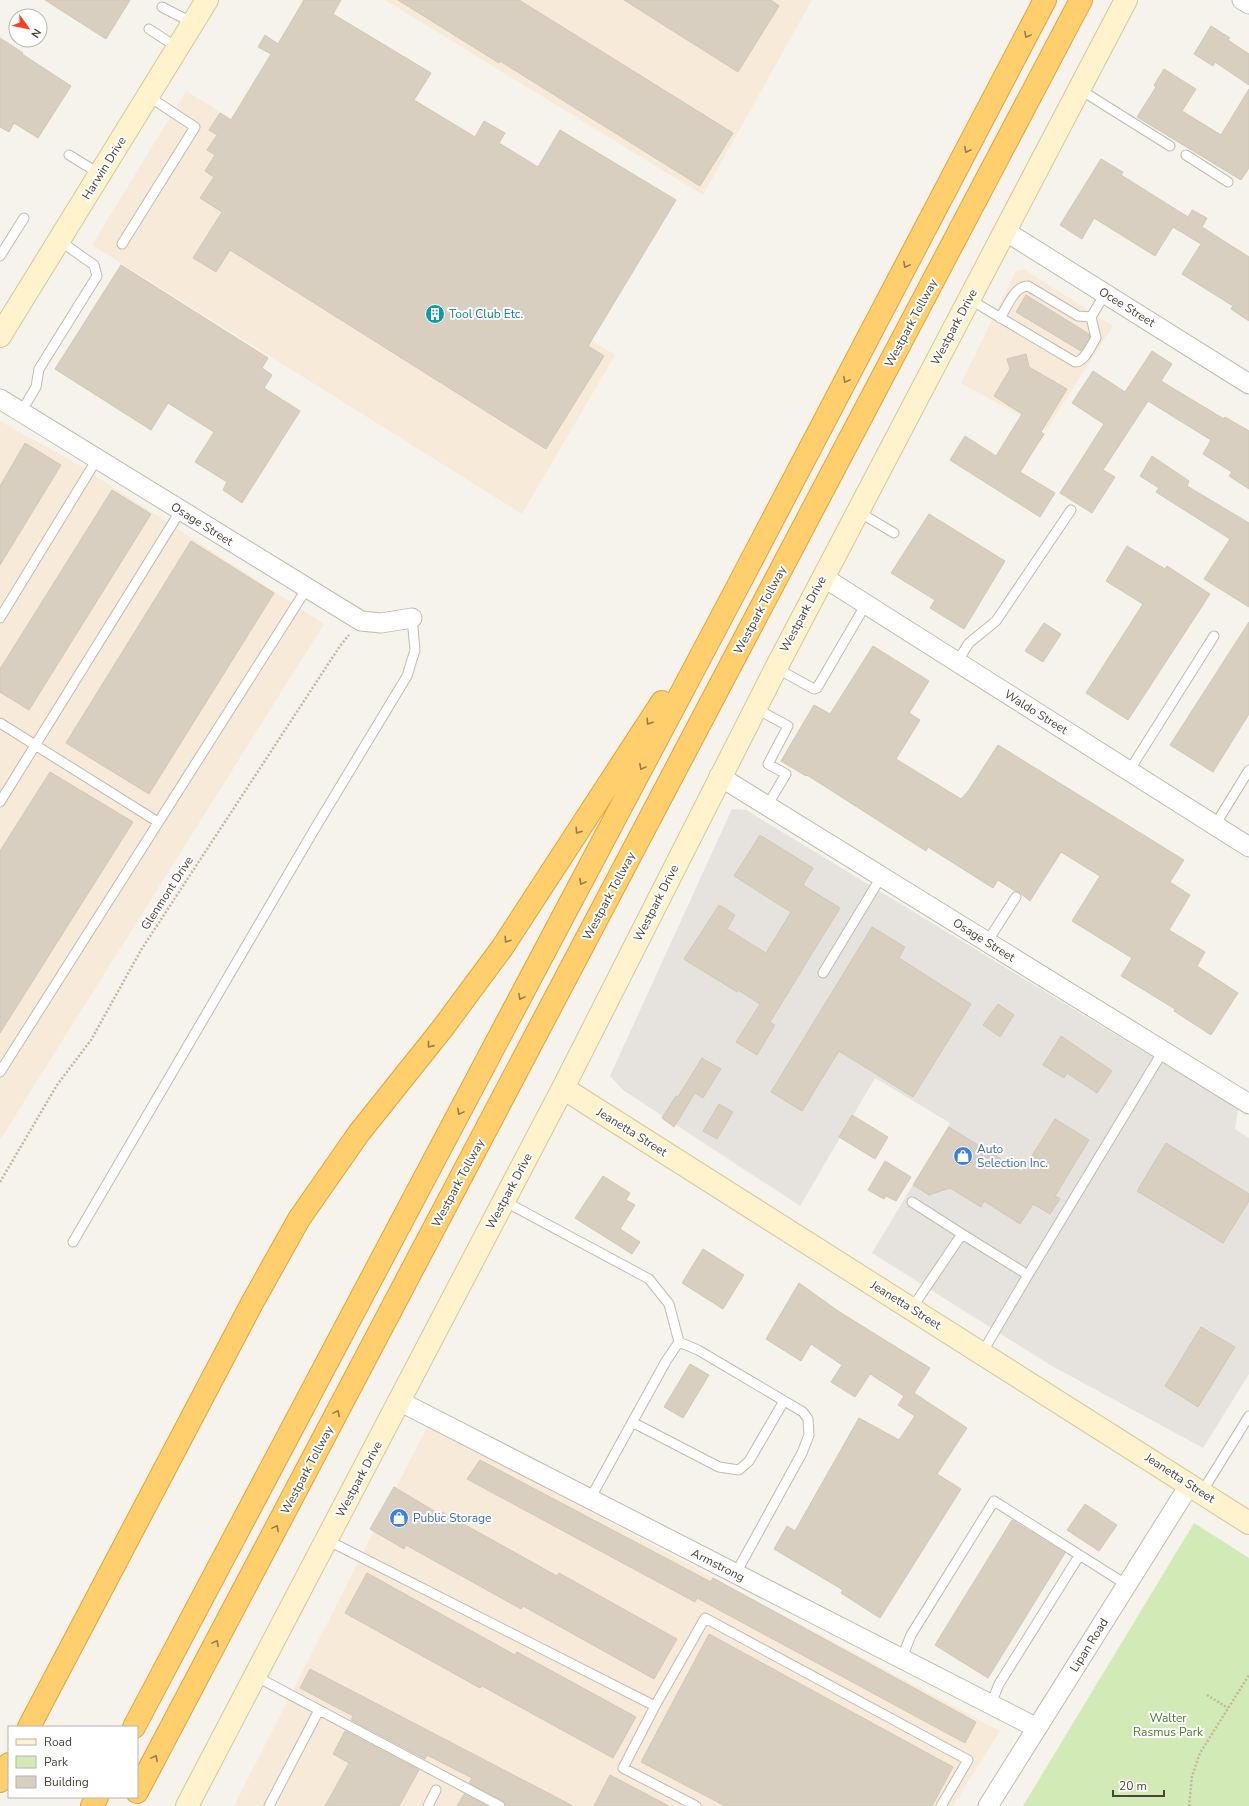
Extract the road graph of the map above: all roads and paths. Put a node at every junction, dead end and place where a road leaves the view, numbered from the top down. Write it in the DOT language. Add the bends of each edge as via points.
graph roads {
  1 [pos="207,0"];
  2 [pos="1045,0"];
  3 [pos="1081,0"];
  4 [pos="1126,0"];
  5 [pos="1242,0"];
  6 [pos="1249,4"];
  7 [pos="162,7"];
  8 [pos="193,23"];
  9 [pos="148,29"];
  10 [pos="178,48"];
  11 [pos="1079,89"];
  12 [pos="148,96"];
  13 [pos="1170,146"];
  14 [pos="69,155"];
  15 [pos="1186,155"];
  16 [pos="101,174"];
  17 [pos="1228,182"];
  18 [pos="24,218"];
  19 [pos="1005,231"];
  20 [pos="60,241"];
  21 [pos="122,244"];
  22 [pos="0,256"];
  23 [pos="1106,294"];
  24 [pos="969,299"];
  25 [pos="1091,317"];
  26 [pos="1000,318"];
  27 [pos="0,336"];
  28 [pos="1249,384"];
  29 [pos="0,399"];
  30 [pos="21,412"];
  31 [pos="97,459"];
  32 [pos="181,510"];
  33 [pos="1071,510"];
  34 [pos="857,511"];
  35 [pos="894,533"];
  36 [pos="823,577"];
  37 [pos="739,584"];
  38 [pos="306,588"];
  39 [pos="866,604"];
  40 [pos="0,618"];
  41 [pos="412,618"];
  42 [pos="361,621"];
  43 [pos="1214,636"];
  44 [pos="957,662"];
  45 [pos="776,668"];
  46 [pos="755,708"];
  47 [pos="0,723"];
  48 [pos="35,746"];
  49 [pos="1129,770"];
  50 [pos="1249,770"];
  51 [pos="720,776"];
  52 [pos="0,802"];
  53 [pos="767,806"];
  54 [pos="158,822"];
  55 [pos="1215,825"];
  56 [pos="1249,847"];
  57 [pos="881,877"];
  58 [pos="1016,897"];
  59 [pos="987,942"];
  60 [pos="823,973"];
  61 [pos="1163,1051"];
  62 [pos="0,1072"];
  63 [pos="563,1088"];
  64 [pos="1249,1104"];
  65 [pos="0,1182"];
  66 [pos="504,1201"];
  67 [pos="912,1202"];
  68 [pos="962,1234"];
  69 [pos="73,1242"];
  70 [pos="1028,1275"];
  71 [pos="912,1308"];
  72 [pos="679,1342"];
  73 [pos="982,1353"];
  74 [pos="399,1401"];
  75 [pos="784,1401"];
  76 [pos="1249,1416"];
  77 [pos="632,1422"];
  78 [pos="1196,1488"];
  79 [pos="590,1499"];
  80 [pos="1249,1523"];
  81 [pos="327,1540"];
  82 [pos="1079,1556"];
  83 [pos="736,1573"];
  84 [pos="1126,1586"];
  85 [pos="902,1658"];
  86 [pos="1249,1675"];
  87 [pos="255,1676"];
  88 [pos="1207,1695"];
  89 [pos="991,1704"];
  90 [pos="655,1706"];
  91 [pos="1228,1708"];
  92 [pos="319,1710"];
  93 [pos="30,1726"];
  94 [pos="135,1726"];
  95 [pos="1037,1728"];
  96 [pos="8,1766"];
  97 [pos="0,1782"];
  98 [pos="138,1790"];
  99 [pos="436,1790"];
  100 [pos="187,1806"];
  101 [pos="270,1806"];
  102 [pos="428,1806"];
  103 [pos="500,1806"];
  104 [pos="696,1806"];
  105 [pos="941,1806"];
  106 [pos="988,1806"];
  107 [pos="1189,1806"];
  1 -- 8 [label="main road, Harwin Drive"];
  2 -- 37 [label="highway, one-way"];
  98 -- 3 [label="highway, Westpark Tollway, one-way"];
  4 -- 11 [label="main road, Westpark Drive"];
  5 -- 6 [label="street"];
  7 -- 8 [label="lane"];
  8 -- 10 [label="main road, Harwin Drive"];
  9 -- 10 [label="lane"];
  10 -- 12 [label="main road, Harwin Drive"];
  11 -- 13 [label="lane"];
  11 -- 19 [label="main road, Westpark Drive"];
  12 -- 16 [label="main road, Harwin Drive"];
  12 -- 21 [label="lane" via="195,127"];
  14 -- 16 [label="lane"];
  15 -- 17 [label="lane"];
  16 -- 20 [label="main road, Harwin Drive"];
  18 -- 22 [label="lane"];
  19 -- 23 [label="street, Ocee Street"];
  19 -- 24 [label="main road, Westpark Drive"];
  20 -- 27 [label="main road, Harwin Drive"];
  20 -- 30 [label="lane" via="94,265 97,276 39,369 36,387"];
  23 -- 25 [label="lane"];
  23 -- 28 [label="street, Ocee Street"];
  24 -- 26 [label="lane"];
  24 -- 34 [label="main road, Westpark Drive"];
  25 -- 26 [label="lane" via="1078,316 1028,286 1022,286"];
  25 -- 26 [label="lane" via="1096,338 1083,359 1078,362"];
  29 -- 30 [label="street, Osage Street"];
  30 -- 31 [label="street, Osage Street"];
  31 -- 32 [label="street, Osage Street"];
  31 -- 40 [label="lane"];
  32 -- 38 [label="street, Osage Street"];
  32 -- 48 [label="lane"];
  33 -- 44 [label="lane" via="996,621 969,643"];
  34 -- 35 [label="lane"];
  34 -- 36 [label="main road, Westpark Drive"];
  36 -- 39 [label="street, Waldo Street"];
  36 -- 45 [label="main road, Westpark Drive"];
  37 -- 93 [label="highway, one-way" via="502,948 442,1029 359,1133 299,1219 250,1305"];
  37 -- 94 [label="highway, one-way"];
  38 -- 42 [label="street, Osage Street"];
  38 -- 54 [label="lane"];
  39 -- 44 [label="street, Waldo Street"];
  39 -- 45 [label="lane" via="817,688 814,689"];
  41 -- 42 [label="street, Osage Street" via="381,623"];
  41 -- 69 [label="lane" via="415,650 407,676"];
  42 -- 65 [label="path, Glenmont Drive" via="340,646 146,943 91,1040 57,1085"];
  43 -- 49 [label="lane"];
  44 -- 49 [label="street, Waldo Street"];
  45 -- 46 [label="main road, Westpark Drive"];
  46 -- 51 [label="main road, Westpark Drive"];
  46 -- 53 [label="lane" via="788,726 768,764 786,774"];
  47 -- 48 [label="lane"];
  48 -- 52 [label="lane"];
  48 -- 54 [label="lane"];
  49 -- 55 [label="street, Waldo Street"];
  50 -- 55 [label="lane"];
  51 -- 53 [label="street, Osage Street"];
  51 -- 63 [label="main road, Westpark Drive"];
  53 -- 57 [label="street, Osage Street"];
  54 -- 62 [label="lane"];
  55 -- 56 [label="street, Waldo Street"];
  57 -- 59 [label="street, Osage Street"];
  57 -- 60 [label="lane"];
  58 -- 59 [label="lane"];
  59 -- 61 [label="street, Osage Street"];
  61 -- 64 [label="street, Osage Street"];
  61 -- 70 [label="lane"];
  63 -- 66 [label="main road, Westpark Drive"];
  63 -- 71 [label="main road, Jeanetta Street"];
  66 -- 72 [label="lane" via="649,1279 669,1304"];
  66 -- 74 [label="main road, Westpark Drive"];
  67 -- 68 [label="lane"];
  68 -- 70 [label="lane"];
  68 -- 71 [label="lane"];
  70 -- 73 [label="lane"];
  71 -- 73 [label="main road, Jeanetta Street"];
  72 -- 75 [label="lane" via="698,1350"];
  72 -- 77 [label="lane"];
  73 -- 78 [label="main road, Jeanetta Street"];
  74 -- 79 [label="street, Armstrong"];
  74 -- 81 [label="main road, Westpark Drive"];
  75 -- 77 [label="lane" via="749,1461 739,1470 718,1467"];
  75 -- 83 [label="lane" via="803,1412 808,1418 809,1435 802,1453"];
  76 -- 78 [label="lane"];
  77 -- 79 [label="lane"];
  78 -- 80 [label="main road, Jeanetta Street"];
  78 -- 84 [label="street, Lipan Road"];
  79 -- 83 [label="street, Armstrong"];
  81 -- 87 [label="main road, Westpark Drive"];
  81 -- 90 [label="lane"];
  82 -- 84 [label="lane"];
  82 -- 85 [label="lane" via="994,1501 911,1635"];
  82 -- 89 [label="lane" via="999,1684"];
  83 -- 85 [label="street, Armstrong"];
  84 -- 95 [label="street, Lipan Road"];
  85 -- 89 [label="street, Armstrong"];
  86 -- 91 [label="path"];
  87 -- 92 [label="lane"];
  87 -- 100 [label="main road, Westpark Drive"];
  88 -- 91 [label="path"];
  89 -- 95 [label="street, Armstrong"];
  90 -- 104 [label="lane" via="623,1768"];
  90 -- 105 [label="lane" via="705,1618 968,1760"];
  91 -- 107 [label="path" via="1200,1754 1192,1776"];
  92 -- 101 [label="lane"];
  92 -- 103 [label="lane"];
  95 -- 106 [label="street, Lipan Road"];
  96 -- 97 [label="highway"];
  99 -- 102 [label="lane"];
}
